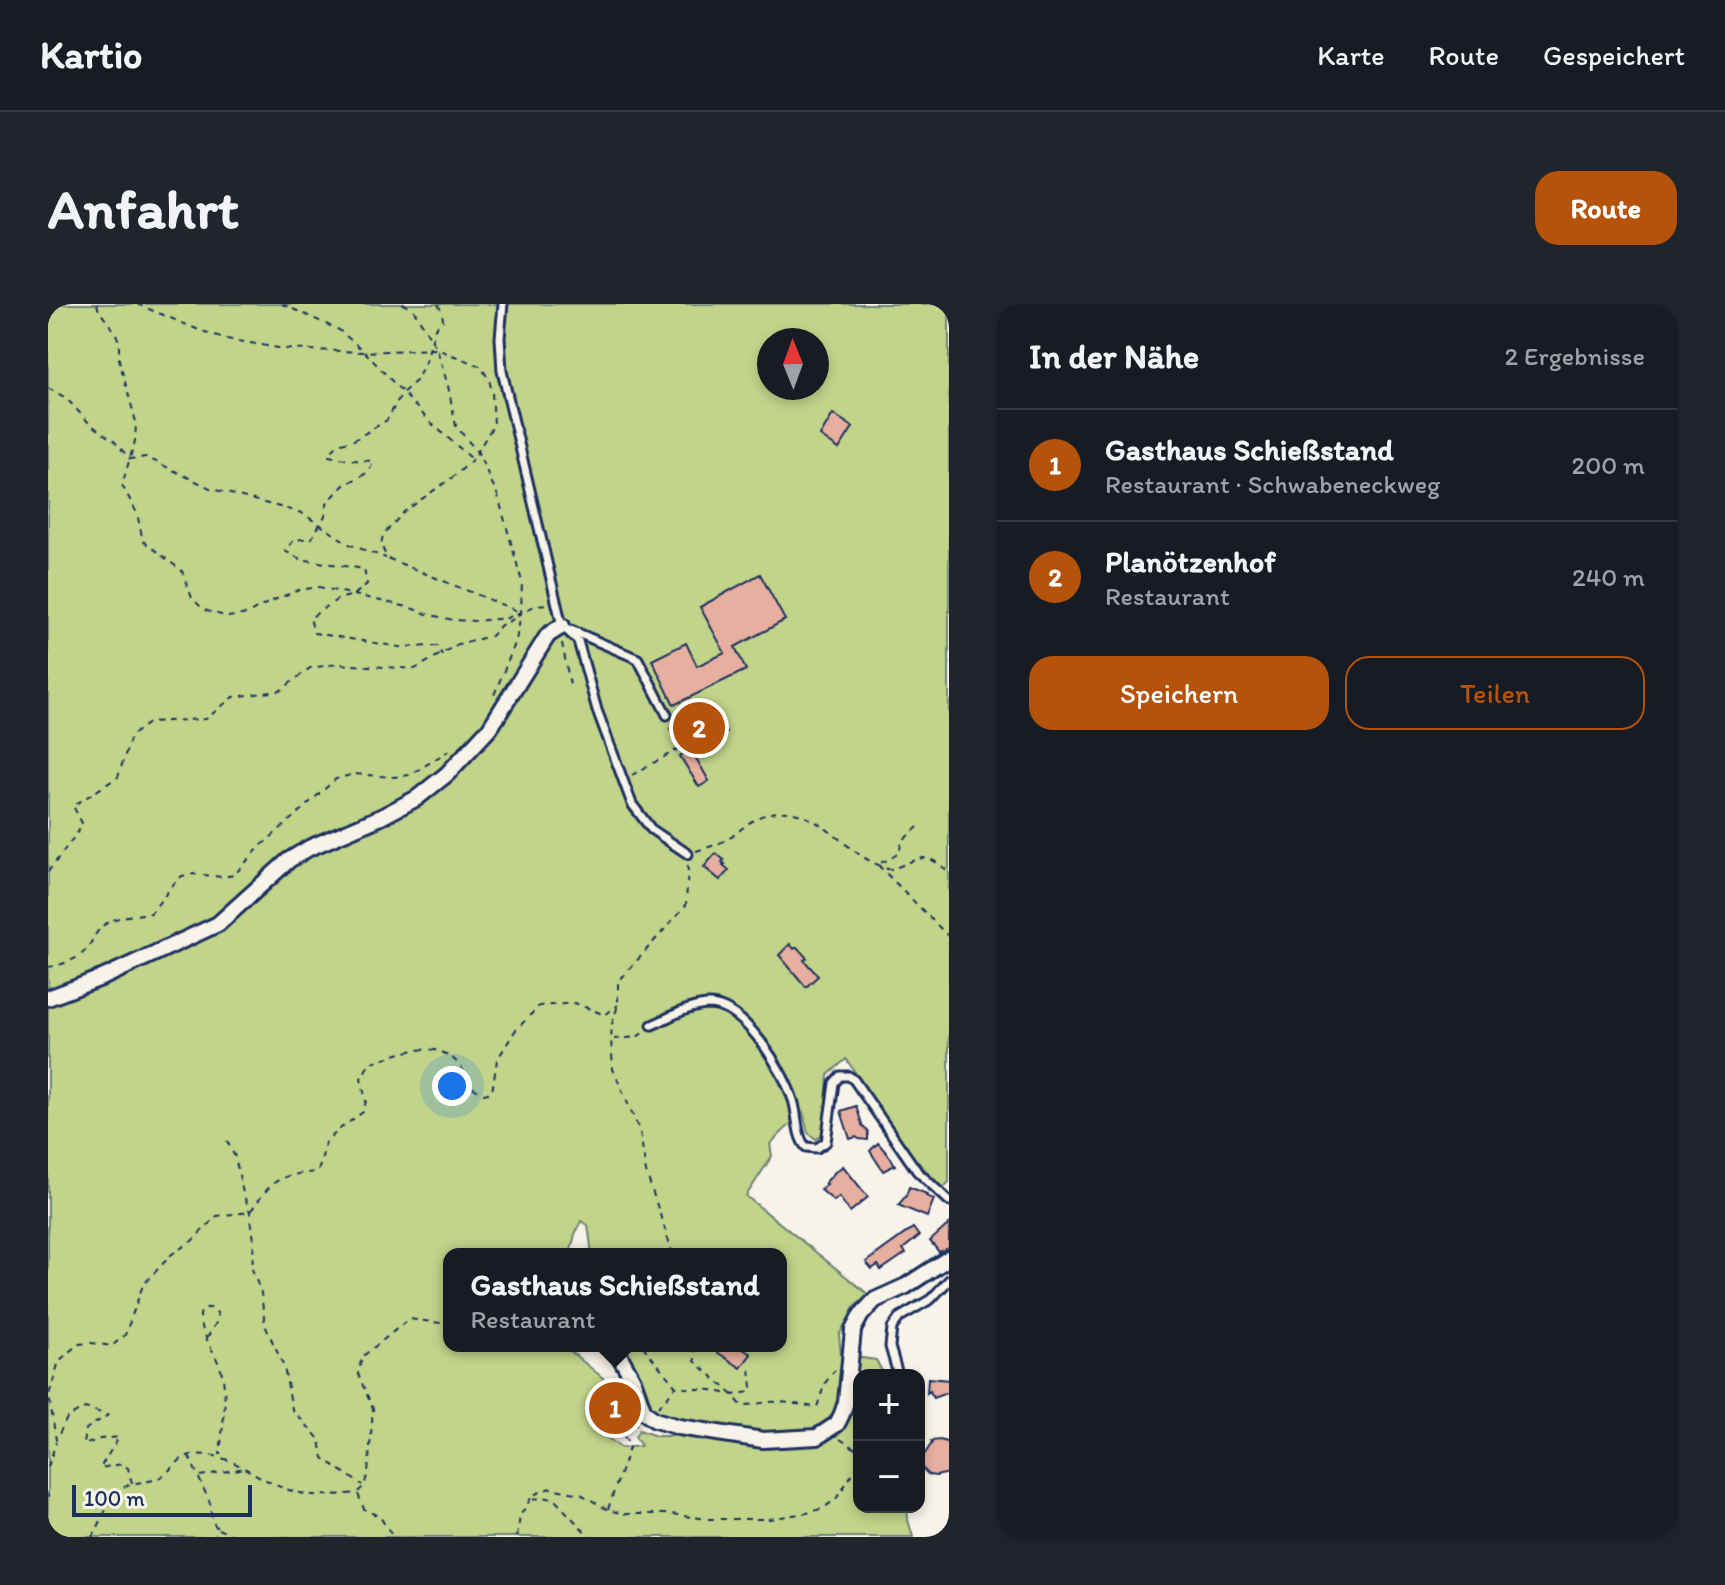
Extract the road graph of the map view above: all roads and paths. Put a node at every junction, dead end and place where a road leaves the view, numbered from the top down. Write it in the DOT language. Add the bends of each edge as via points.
graph roads {
  1 [pos="97,304"];
  2 [pos="137,304"];
  3 [pos="282,304"];
  4 [pos="403,304"];
  5 [pos="438,304"];
  6 [pos="503,304"];
  7 [pos="431,340"];
  8 [pos="428,349"];
  9 [pos="437,349"];
  10 [pos="365,352"];
  11 [pos="48,388"];
  12 [pos="402,393"];
  13 [pos="500,410"];
  14 [pos="493,411"];
  15 [pos="478,453"];
  16 [pos="130,459"];
  17 [pos="473,459"];
  18 [pos="320,525"];
  19 [pos="387,558"];
  20 [pos="354,595"];
  21 [pos="557,603"];
  22 [pos="521,613"];
  23 [pos="562,626"];
  24 [pos="442,655"];
  25 [pos="570,685"];
  26 [pos="494,696"];
  27 [pos="667,715"];
  28 [pos="456,746"];
  29 [pos="641,770"];
  30 [pos="918,827"];
  31 [pos="688,854"];
  32 [pos="877,864"];
  33 [pos="48,872"];
  34 [pos="949,872"];
  35 [pos="949,937"];
  36 [pos="48,967"];
  37 [pos="48,998"];
  38 [pos="618,1005"];
  39 [pos="652,1025"];
  40 [pos="611,1039"];
  41 [pos="227,1141"];
  42 [pos="949,1201"];
  43 [pos="250,1212"];
  44 [pos="671,1248"];
  45 [pos="949,1258"];
  46 [pos="949,1280"];
  47 [pos="443,1323"];
  48 [pos="207,1338"];
  49 [pos="617,1352"];
  50 [pos="648,1352"];
  51 [pos="694,1352"];
  52 [pos="750,1369"];
  53 [pos="896,1369"];
  54 [pos="848,1373"];
  55 [pos="676,1387"];
  56 [pos="733,1395"];
  57 [pos="646,1422"];
  58 [pos="56,1440"];
  59 [pos="189,1455"];
  60 [pos="220,1457"];
  61 [pos="48,1467"];
  62 [pos="246,1468"];
  63 [pos="853,1473"];
  64 [pos="198,1476"];
  65 [pos="132,1483"];
  66 [pos="364,1486"];
  67 [pos="357,1493"];
  68 [pos="531,1500"];
  69 [pos="608,1510"];
  70 [pos="48,1527"];
  71 [pos="217,1528"];
  72 [pos="52,1537"];
  73 [pos="92,1537"];
  74 [pos="215,1537"];
  75 [pos="237,1537"];
  76 [pos="393,1537"];
  77 [pos="517,1537"];
  78 [pos="590,1537"];
  1 -- 16 [label="path" via="119,341 136,422"];
  2 -- 10 [label="path" via="227,339 284,349"];
  3 -- 10 [label="path" via="339,330"];
  4 -- 7 [label="path" via="413,309"];
  5 -- 7 [label="path" via="443,320"];
  6 -- 21 [label="lane" via="502,371"];
  7 -- 8 [label="path"];
  7 -- 9 [label="path"];
  8 -- 9 [label="path"];
  8 -- 10 [label="path"];
  8 -- 12 [label="path" via="416,381"];
  9 -- 14 [label="path" via="480,366 489,379"];
  9 -- 15 [label="path" via="456,426"];
  10 -- 12 [label="path"];
  11 -- 16 [label="path" via="66,398"];
  12 -- 17 [label="path"];
  12 -- 18 [label="path" via="387,420 337,444 329,456 373,461 369,472 344,485 327,503"];
  13 -- 14 [label="path"];
  14 -- 15 [label="path" via="494,424"];
  15 -- 17 [label="path"];
  15 -- 22 [label="path" via="498,496 522,582"];
  16 -- 18 [label="path" via="146,457 212,489 302,513"];
  16 -- 20 [label="path" via="122,485 137,513 143,541 182,571 192,598 204,610 228,617 248,614 299,590 319,587"];
  17 -- 19 [label="path" via="405,511 383,535"];
  18 -- 19 [label="path" via="351,545"];
  18 -- 20 [label="path" via="312,538 294,540 285,551 300,559 364,569 367,584"];
  19 -- 22 [label="path"];
  20 -- 22 [label="path" via="453,620"];
  20 -- 24 [label="path" via="310,618 314,633 399,647 438,646"];
  21 -- 22 [label="path"];
  21 -- 23 [label="lane"];
  22 -- 24 [label="path" via="491,636 458,644"];
  22 -- 26 [label="path"];
  23 -- 25 [label="path"];
  23 -- 27 [label="lane" via="638,659"];
  23 -- 31 [label="lane" via="578,641 632,804 651,829"];
  23 -- 37 [label="street" via="548,635 490,728 417,798 289,860 218,924"];
  24 -- 33 [label="path" via="415,669 337,664 310,668 280,691 233,697 206,719 150,722 131,736 118,777 73,806 83,825"];
  27 -- 29 [label="path" via="680,748"];
  28 -- 36 [label="path" via="410,775 354,774 336,779 234,875 182,876 151,913 106,923 84,952"];
  30 -- 32 [label="path" via="902,841 899,853"];
  31 -- 32 [label="path" via="720,843 764,815 782,812 813,819"];
  31 -- 38 [label="path" via="686,905 618,982"];
  32 -- 34 [label="path" via="892,869 925,857"];
  32 -- 35 [label="path"];
  38 -- 40 [label="path"];
  38 -- 43 [label="path" via="605,1015 575,1003 539,1006 515,1031 497,1060 492,1092 484,1094 472,1088 447,1053 421,1048 370,1063 361,1078 363,1112 326,1142 318,1172 272,1182"];
  39 -- 40 [label="path" via="637,1037"];
  39 -- 42 [label="lane" via="706,1005 735,1016 783,1077 806,1147 826,1142 834,1083 849,1076 917,1171"];
  40 -- 44 [label="path" via="613,1069 640,1132 646,1172"];
  41 -- 43 [label="path"];
  43 -- 58 [label="path" via="217,1216 172,1254 143,1285 125,1335 112,1346 78,1344 59,1361 49,1395"];
  43 -- 66 [label="path" via="252,1269 292,1409 320,1440 323,1458"];
  45 -- 54 [label="street" via="875,1300 861,1315 853,1330"];
  46 -- 53 [label="lane" via="892,1328 890,1347"];
  47 -- 66 [label="path" via="409,1319 362,1357 358,1374 373,1409"];
  48 -- 48 [label="path" via="200,1314 212,1308 218,1314"];
  48 -- 60 [label="path" via="223,1377"];
  49 -- 57 [label="street"];
  50 -- 55 [label="path"];
  51 -- 56 [label="path" via="695,1361"];
  52 -- 56 [label="path" via="749,1392"];
  54 -- 56 [label="path" via="840,1375 836,1369 814,1408 775,1402 741,1405"];
  54 -- 57 [label="street" via="846,1402 837,1424 817,1437 763,1440"];
  55 -- 56 [label="path"];
  55 -- 57 [label="path"];
  57 -- 69 [label="path" via="627,1417 619,1430 630,1445"];
  58 -- 61 [label="path"];
  58 -- 65 [label="path" via="67,1418 85,1408 108,1415 86,1429 84,1445 119,1437 100,1468 122,1464"];
  59 -- 60 [label="path"];
  59 -- 64 [label="path"];
  59 -- 65 [label="path" via="161,1477"];
  60 -- 62 [label="path"];
  62 -- 64 [label="path"];
  62 -- 67 [label="path" via="286,1489 315,1496"];
  63 -- 69 [label="path" via="825,1507 769,1519"];
  64 -- 71 [label="path"];
  65 -- 73 [label="path" via="109,1503"];
  66 -- 67 [label="path"];
  67 -- 76 [label="path" via="364,1509 380,1517"];
  68 -- 69 [label="path" via="550,1488 581,1494"];
  68 -- 77 [label="path" via="520,1516"];
  68 -- 78 [label="path" via="554,1499"];
  70 -- 72 [label="path"];
  71 -- 74 [label="path"];
  71 -- 75 [label="path"];
}
